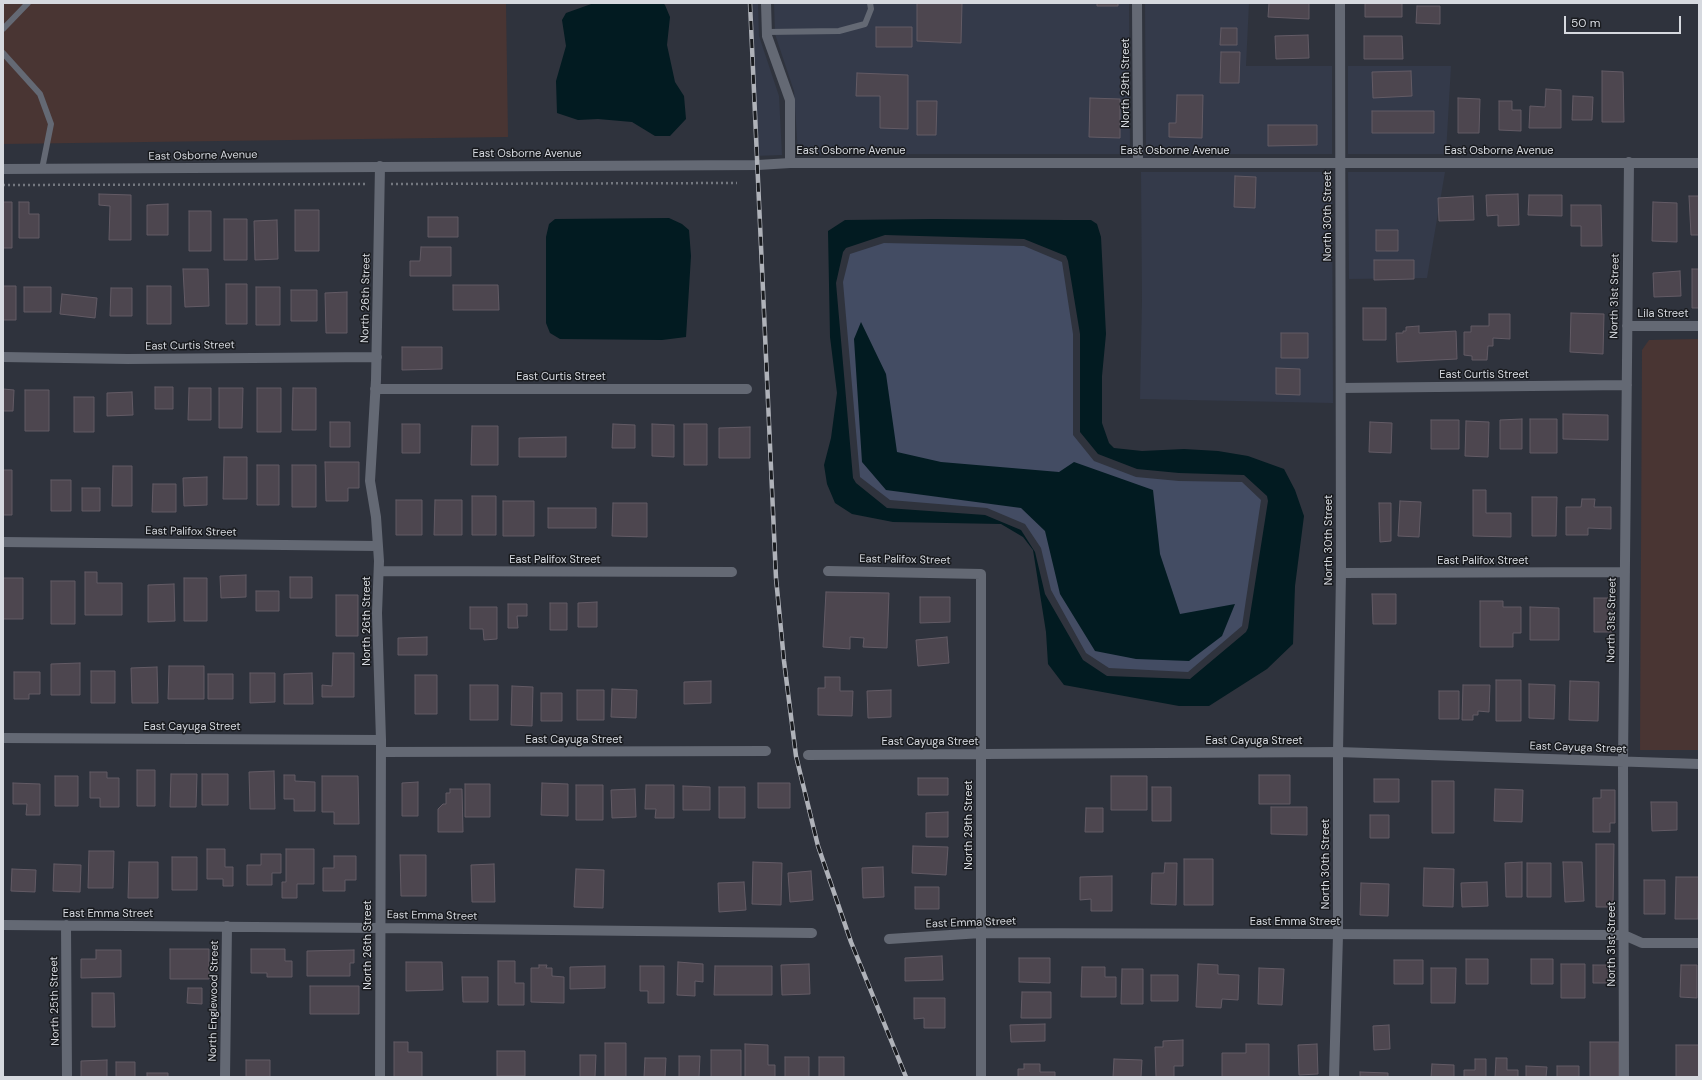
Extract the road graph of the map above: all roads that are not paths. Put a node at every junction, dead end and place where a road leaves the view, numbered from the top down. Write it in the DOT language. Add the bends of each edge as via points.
graph roads {
  1 [pos="28,3"];
  2 [pos="766,3"];
  3 [pos="870,3"];
  4 [pos="1137,3"];
  5 [pos="1340,3"];
  6 [pos="3,29"];
  7 [pos="767,32"];
  8 [pos="3,53"];
  9 [pos="1629,162"];
  10 [pos="1699,162"];
  11 [pos="790,163"];
  12 [pos="1138,163"];
  13 [pos="1340,163"];
  14 [pos="380,166"];
  15 [pos="42,168"];
  16 [pos="3,169"];
  17 [pos="1627,326"];
  18 [pos="1699,326"];
  19 [pos="377,356"];
  20 [pos="3,357"];
  21 [pos="1626,386"];
  22 [pos="1341,388"];
  23 [pos="375,389"];
  24 [pos="747,389"];
  25 [pos="3,542"];
  26 [pos="378,546"];
  27 [pos="379,571"];
  28 [pos="828,571"];
  29 [pos="732,572"];
  30 [pos="1625,572"];
  31 [pos="1341,573"];
  32 [pos="981,574"];
  33 [pos="3,738"];
  34 [pos="381,740"];
  35 [pos="766,751"];
  36 [pos="381,752"];
  37 [pos="1338,752"];
  38 [pos="808,754"];
  39 [pos="981,754"];
  40 [pos="1623,761"];
  41 [pos="1699,764"];
  42 [pos="3,925"];
  43 [pos="66,926"];
  44 [pos="227,926"];
  45 [pos="380,928"];
  46 [pos="980,933"];
  47 [pos="812,934"];
  48 [pos="1338,934"];
  49 [pos="1624,935"];
  50 [pos="889,939"];
  51 [pos="1699,943"];
  52 [pos="67,1077"];
  53 [pos="225,1077"];
  54 [pos="380,1077"];
  55 [pos="981,1077"];
  56 [pos="1334,1077"];
  57 [pos="1624,1077"];
  1 -- 6 [label="lane"];
  2 -- 7 [label="street"];
  3 -- 7 [label="lane" via="872,10 865,24 839,31"];
  4 -- 12 [label="street, North 29th Street"];
  5 -- 13 [label="street, North 30th Street"];
  7 -- 11 [label="street" via="790,100"];
  8 -- 15 [label="lane" via="40,94 51,124"];
  9 -- 10 [label="street, East Osborne Avenue"];
  9 -- 13 [label="street, East Osborne Avenue"];
  9 -- 17 [label="street, North 31st Street"];
  11 -- 12 [label="street, East Osborne Avenue"];
  11 -- 14 [label="street, East Osborne Avenue"];
  12 -- 13 [label="street, East Osborne Avenue"];
  13 -- 22 [label="street, North 30th Street"];
  14 -- 15 [label="street, East Osborne Avenue"];
  14 -- 19 [label="street, North 26th Street"];
  15 -- 16 [label="street, East Osborne Avenue"];
  17 -- 18 [label="street, Lila Street"];
  17 -- 21 [label="street, North 31st Street"];
  19 -- 20 [label="street, East Curtis Street" via="135,359"];
  19 -- 23 [label="street, North 26th Street"];
  21 -- 22 [label="street, East Curtis Street"];
  21 -- 30 [label="street, North 31st Street"];
  22 -- 31 [label="street, North 30th Street"];
  23 -- 24 [label="street, East Curtis Street"];
  23 -- 26 [label="street, North 26th Street" via="370,481"];
  25 -- 26 [label="street, East Palifox Street"];
  26 -- 27 [label="street, North 26th Street"];
  27 -- 29 [label="street, East Palifox Street"];
  27 -- 34 [label="street, North 26th Street" via="377,612"];
  28 -- 32 [label="street, East Palifox Street"];
  30 -- 31 [label="street, East Palifox Street"];
  30 -- 40 [label="street, North 31st Street"];
  31 -- 37 [label="street, North 30th Street"];
  32 -- 39 [label="street, North 29th Street"];
  33 -- 34 [label="street, East Cayuga Street"];
  34 -- 36 [label="street, North 26th Street"];
  35 -- 36 [label="street, East Cayuga Street"];
  36 -- 45 [label="street, North 26th Street"];
  37 -- 39 [label="street, East Cayuga Street"];
  37 -- 40 [label="street, East Cayuga Street"];
  37 -- 48 [label="street, North 30th Street"];
  38 -- 39 [label="street, East Cayuga Street"];
  39 -- 46 [label="street, North 29th Street"];
  40 -- 41 [label="street, East Cayuga Street"];
  40 -- 49 [label="street, North 31st Street"];
  42 -- 43 [label="street, East Emma Street"];
  43 -- 44 [label="street, East Emma Street"];
  43 -- 52 [label="street, North 25th Street"];
  44 -- 45 [label="street, East Emma Street"];
  44 -- 53 [label="street, North Englewood Street"];
  45 -- 47 [label="street, East Emma Street"];
  45 -- 54 [label="street, North 26th Street"];
  46 -- 48 [label="street, East Emma Street"];
  46 -- 50 [label="street, East Emma Street"];
  46 -- 55 [label="street, North 29th Street"];
  48 -- 49 [label="street, East Emma Street"];
  48 -- 56 [label="street, North 30th Street"];
  49 -- 51 [label="street, East Emma Street" via="1642,943"];
  49 -- 57 [label="street, North 31st Street"];
}
